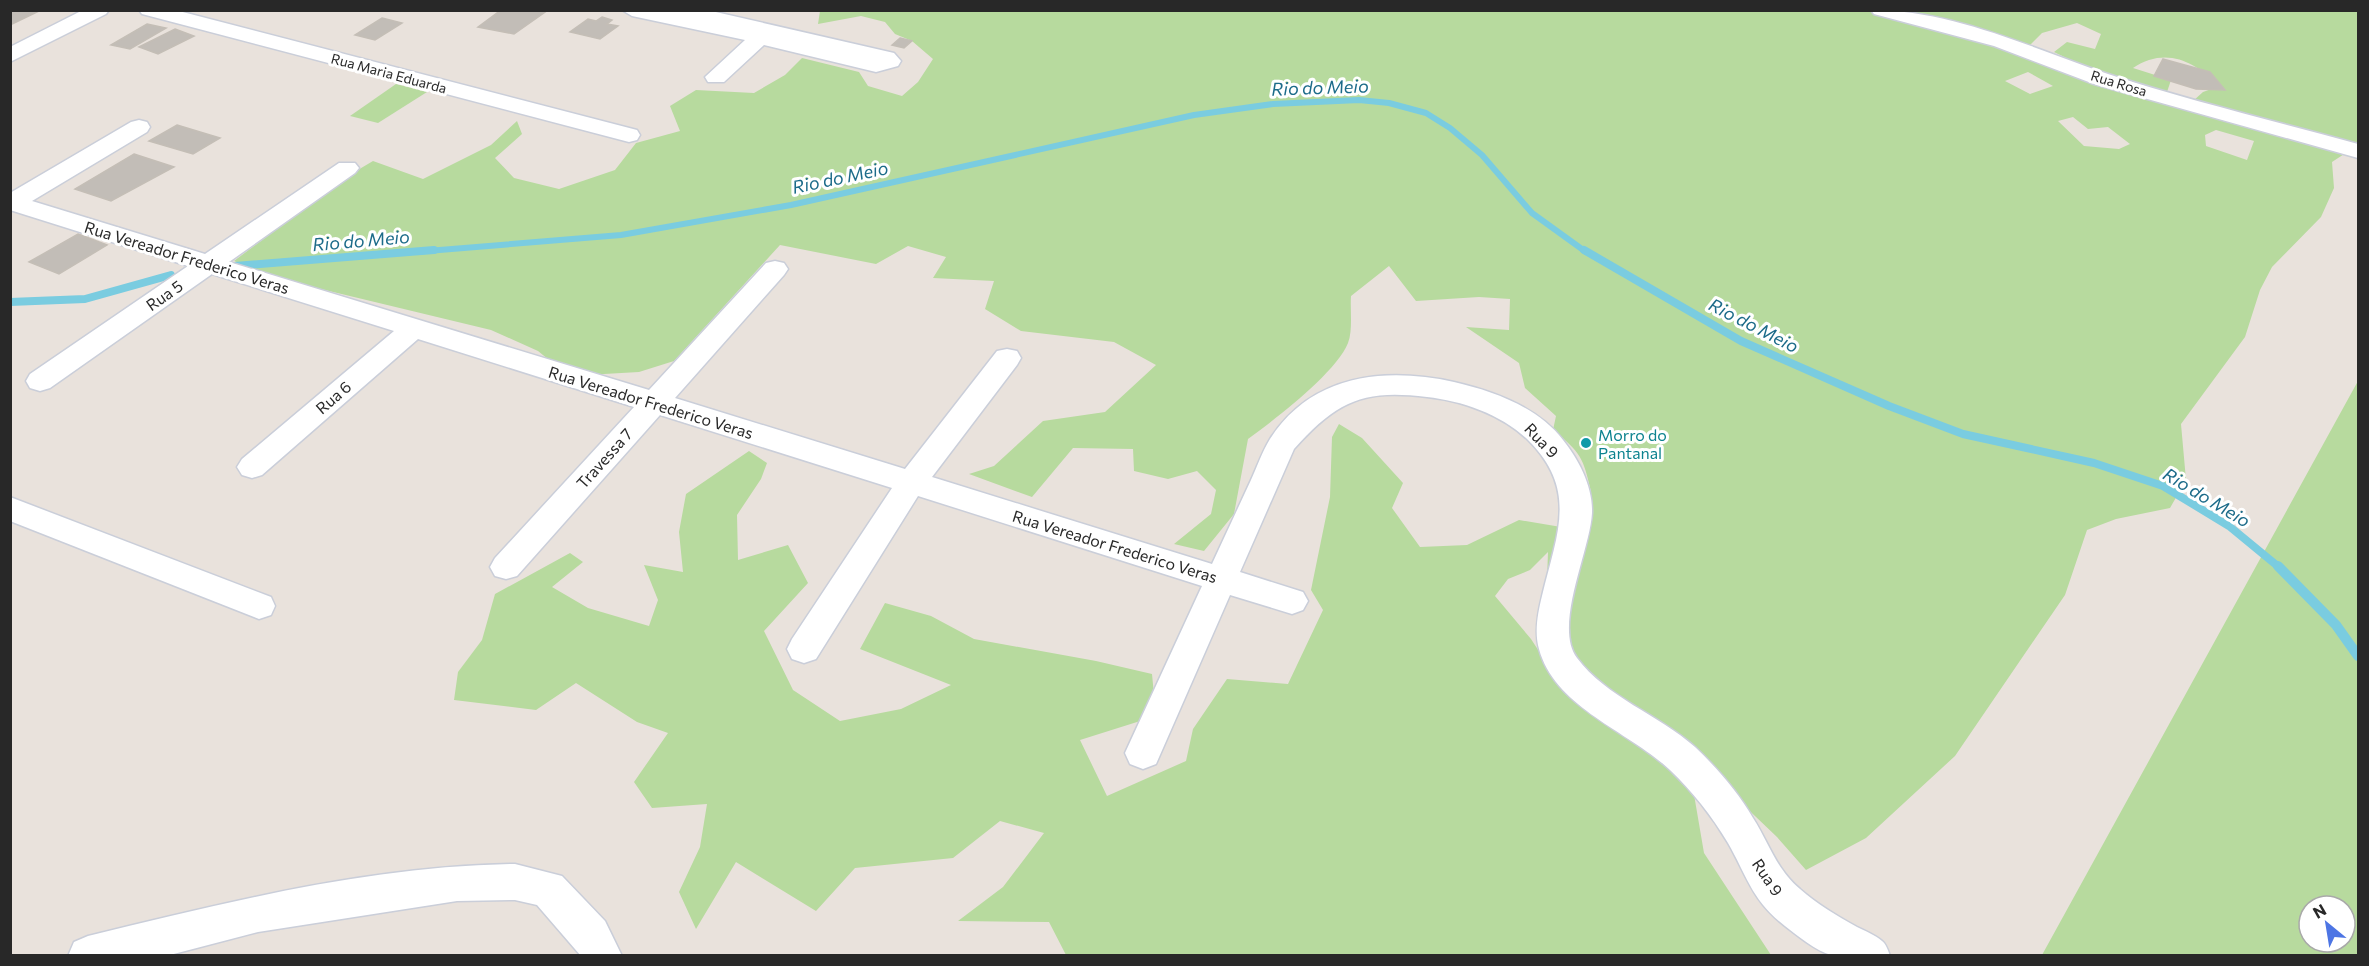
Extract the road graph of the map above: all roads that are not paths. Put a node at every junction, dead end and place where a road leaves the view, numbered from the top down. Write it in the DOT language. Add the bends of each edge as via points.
graph roads {
  1 [pos="99,10"];
  2 [pos="149,10"];
  3 [pos="632,10"];
  4 [pos="678,10"];
  5 [pos="1881,10"];
  6 [pos="763,33"];
  7 [pos="10,56"];
  8 [pos="717,77"];
  9 [pos="139,127"];
  10 [pos="629,135"];
  11 [pos="2358,151"];
  12 [pos="347,168"];
  13 [pos="12,202"];
  14 [pos="209,264"];
  15 [pos="775,269"];
  16 [pos="414,328"];
  17 [pos="1007,357"];
  18 [pos="40,381"];
  19 [pos="654,403"];
  20 [pos="252,466"];
  21 [pos="910,484"];
  22 [pos="10,508"];
  23 [pos="506,567"];
  24 [pos="1222,578"];
  25 [pos="1292,602"];
  26 [pos="259,606"];
  27 [pos="804,649"];
  28 [pos="1143,753"];
  29 [pos="88,956"];
  30 [pos="602,956"];
  31 [pos="1870,956"];
  1 -- 7 [label="street"];
  2 -- 10 [label="street, Rua Maria Eduarda"];
  3 -- 6 [label="street"];
  4 -- 6 [label="street"];
  5 -- 11 [label="street, Rua Rosa" via="2001,42 2102,79"];
  6 -- 6 [label="street" via="876,66 890,61 887,57"];
  6 -- 8 [label="street"];
  9 -- 13 [label="street"];
  12 -- 14 [label="street, Rua 5"];
  13 -- 14 [label="street, Rua Vereador Frederico Veras"];
  14 -- 16 [label="street, Rua Vereador Frederico Veras"];
  14 -- 18 [label="street, Rua 5"];
  15 -- 19 [label="street, Travessa 7"];
  16 -- 19 [label="street, Rua Vereador Frederico Veras"];
  16 -- 20 [label="street, Rua 6"];
  17 -- 21 [label="street"];
  19 -- 21 [label="street, Rua Vereador Frederico Veras"];
  19 -- 23 [label="street, Travessa 7"];
  21 -- 24 [label="street, Rua Vereador Frederico Veras"];
  21 -- 27 [label="street"];
  22 -- 26 [label="street"];
  24 -- 25 [label="street, Rua Vereador Frederico Veras"];
  24 -- 28 [label="street, Rua 9"];
  24 -- 31 [label="street, Rua 9" via="1282,444 1326,401 1357,388 1424,386 1462,394 1522,419 1557,452 1576,494 1576,526 1556,598 1554,622 1557,653 1564,667 1682,758 1740,830 1775,893 1831,934"];
  29 -- 30 [label="street" via="258,914 457,883 515,882 548,889 591,934"];
}
